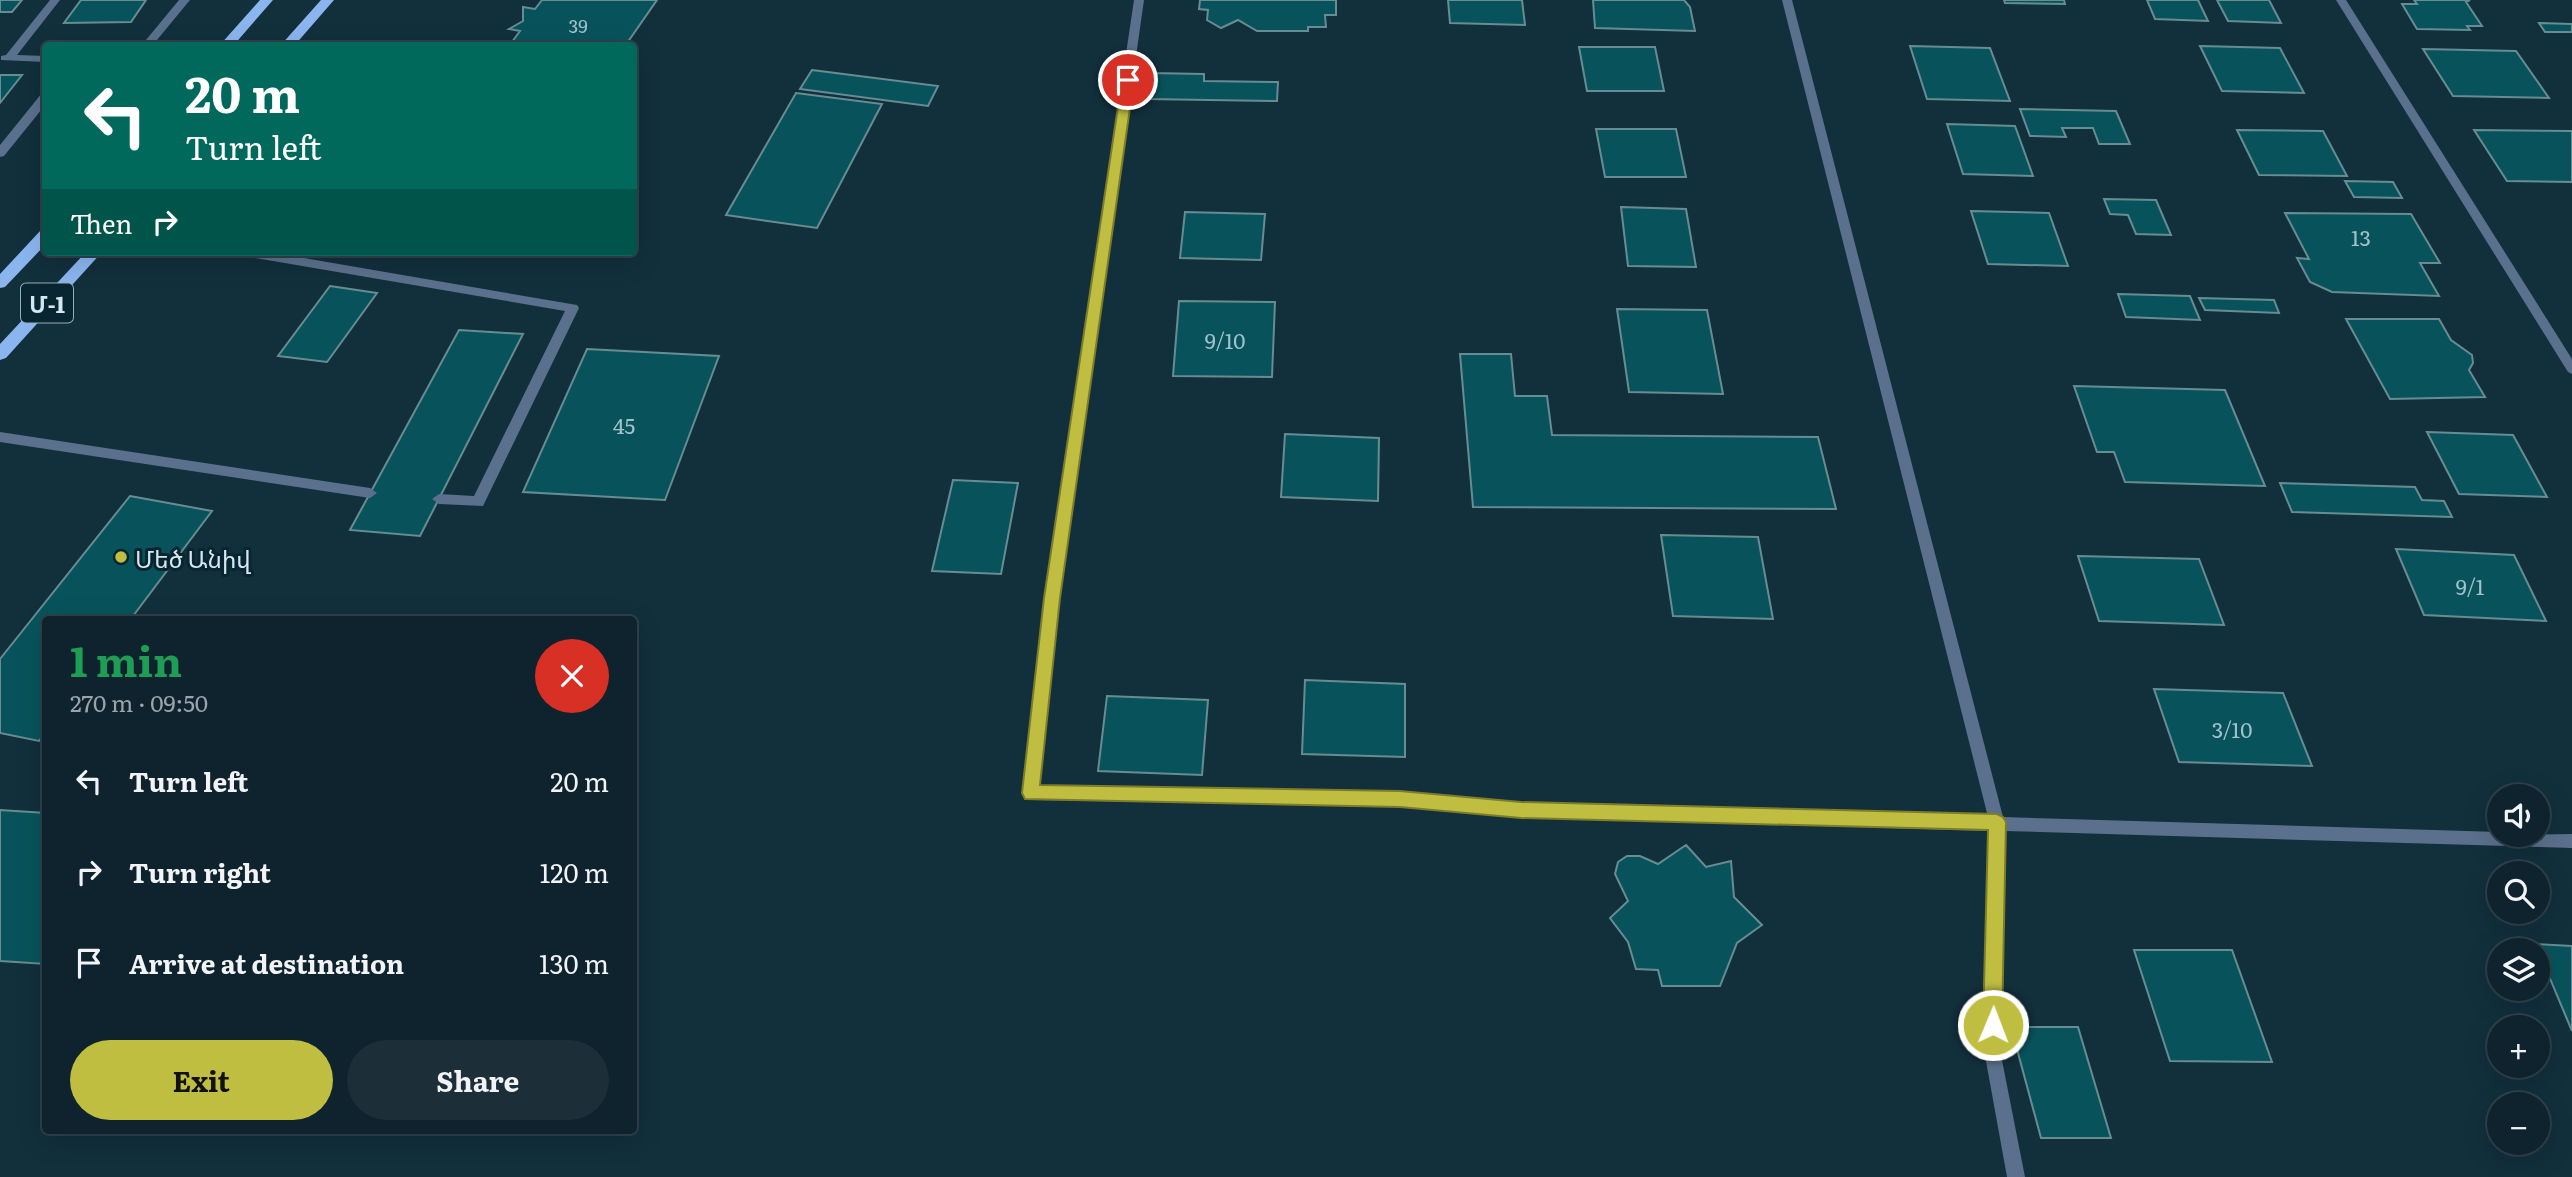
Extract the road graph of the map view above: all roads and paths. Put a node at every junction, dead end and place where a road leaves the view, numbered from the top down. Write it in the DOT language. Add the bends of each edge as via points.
graph roads {
  1 [pos="55,0"];
  2 [pos="185,0"];
  3 [pos="267,0"];
  4 [pos="328,0"];
  5 [pos="1139,0"];
  6 [pos="1787,0"];
  7 [pos="2341,0"];
  8 [pos="149,42"];
  9 [pos="229,42"];
  10 [pos="290,42"];
  11 [pos="5,58"];
  12 [pos="42,59"];
  13 [pos="42,101"];
  14 [pos="0,153"];
  15 [pos="42,238"];
  16 [pos="91,256"];
  17 [pos="268,256"];
  18 [pos="0,283"];
  19 [pos="0,354"];
  20 [pos="2572,369"];
  21 [pos="0,436"];
  22 [pos="370,493"];
  23 [pos="439,499"];
  24 [pos="1997,822"];
  25 [pos="2572,841"];
  26 [pos="2016,1177"];
  1 -- 11 [label="street"];
  2 -- 8 [label="street"];
  3 -- 9 [label="main road"];
  4 -- 10 [label="main road"];
  5 -- 24 [label="street" via="1052,598 1031,793 1400,799 1521,810"];
  6 -- 24 [label="street"];
  7 -- 20 [label="street"];
  11 -- 12 [label="street"];
  13 -- 14 [label="street"];
  15 -- 18 [label="main road, Մ-1"];
  16 -- 19 [label="main road, Մ-1"];
  17 -- 23 [label="street" via="573,308 478,502"];
  21 -- 22 [label="street"];
  24 -- 25 [label="street"];
  24 -- 26 [label="street" via="1992,1050"];
}
